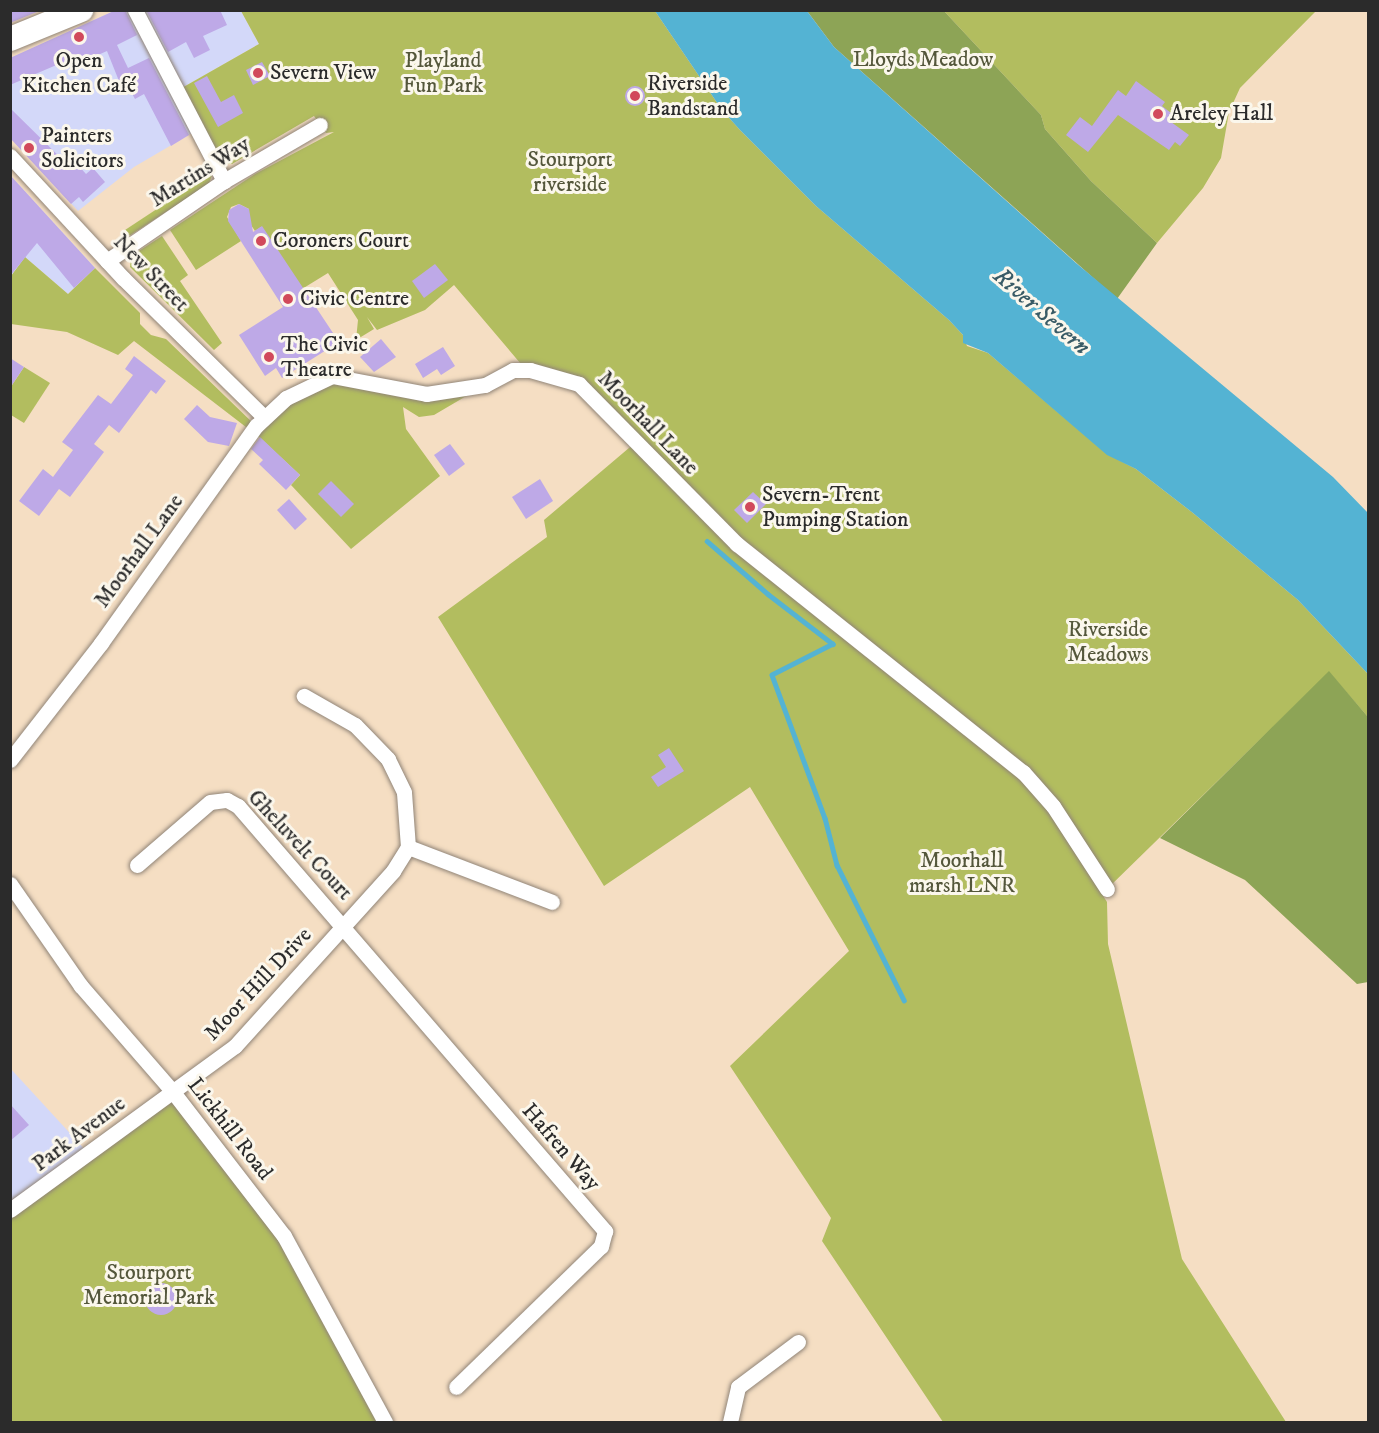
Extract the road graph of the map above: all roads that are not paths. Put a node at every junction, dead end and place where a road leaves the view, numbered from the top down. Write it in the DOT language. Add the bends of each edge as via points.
graph roads {
  1 [pos="81,10"];
  2 [pos="135,10"];
  3 [pos="10,39"];
  4 [pos="320,125"];
  5 [pos="10,156"];
  6 [pos="224,181"];
  7 [pos="107,261"];
  8 [pos="264,417"];
  9 [pos="304,696"];
  10 [pos="10,759"];
  11 [pos="408,847"];
  12 [pos="137,865"];
  13 [pos="10,884"];
  14 [pos="1107,889"];
  15 [pos="552,902"];
  16 [pos="344,925"];
  17 [pos="173,1092"];
  18 [pos="10,1210"];
  19 [pos="798,1342"];
  20 [pos="456,1387"];
  21 [pos="385,1422"];
  22 [pos="730,1422"];
  1 -- 3 [label="main road"];
  2 -- 6 [label="street"];
  4 -- 6 [label="street, Martins Way"];
  5 -- 7 [label="street, New Street"];
  6 -- 7 [label="street, Martins Way"];
  7 -- 8 [label="street, New Street"];
  8 -- 10 [label="street, Moorhall Lane" via="101,643"];
  8 -- 14 [label="street, Moorhall Lane" via="286,398 333,375 426,394 485,385 521,369 579,384 745,550 1023,772 1053,806"];
  9 -- 11 [label="street" via="356,725 382,752 404,792"];
  11 -- 15 [label="street"];
  11 -- 16 [label="street, Moor Hill Drive" via="393,871"];
  12 -- 16 [label="street, Gheluvelt Court" via="210,802 227,800 238,806"];
  13 -- 17 [label="street, Lickhill Road" via="81,986"];
  16 -- 17 [label="street, Moor Hill Drive" via="235,1046"];
  16 -- 20 [label="street, Hafren Way" via="605,1231 601,1246"];
  17 -- 18 [label="street, Park Avenue"];
  17 -- 21 [label="street, Lickhill Road" via="284,1236"];
  19 -- 22 [label="street" via="738,1387"];
}
